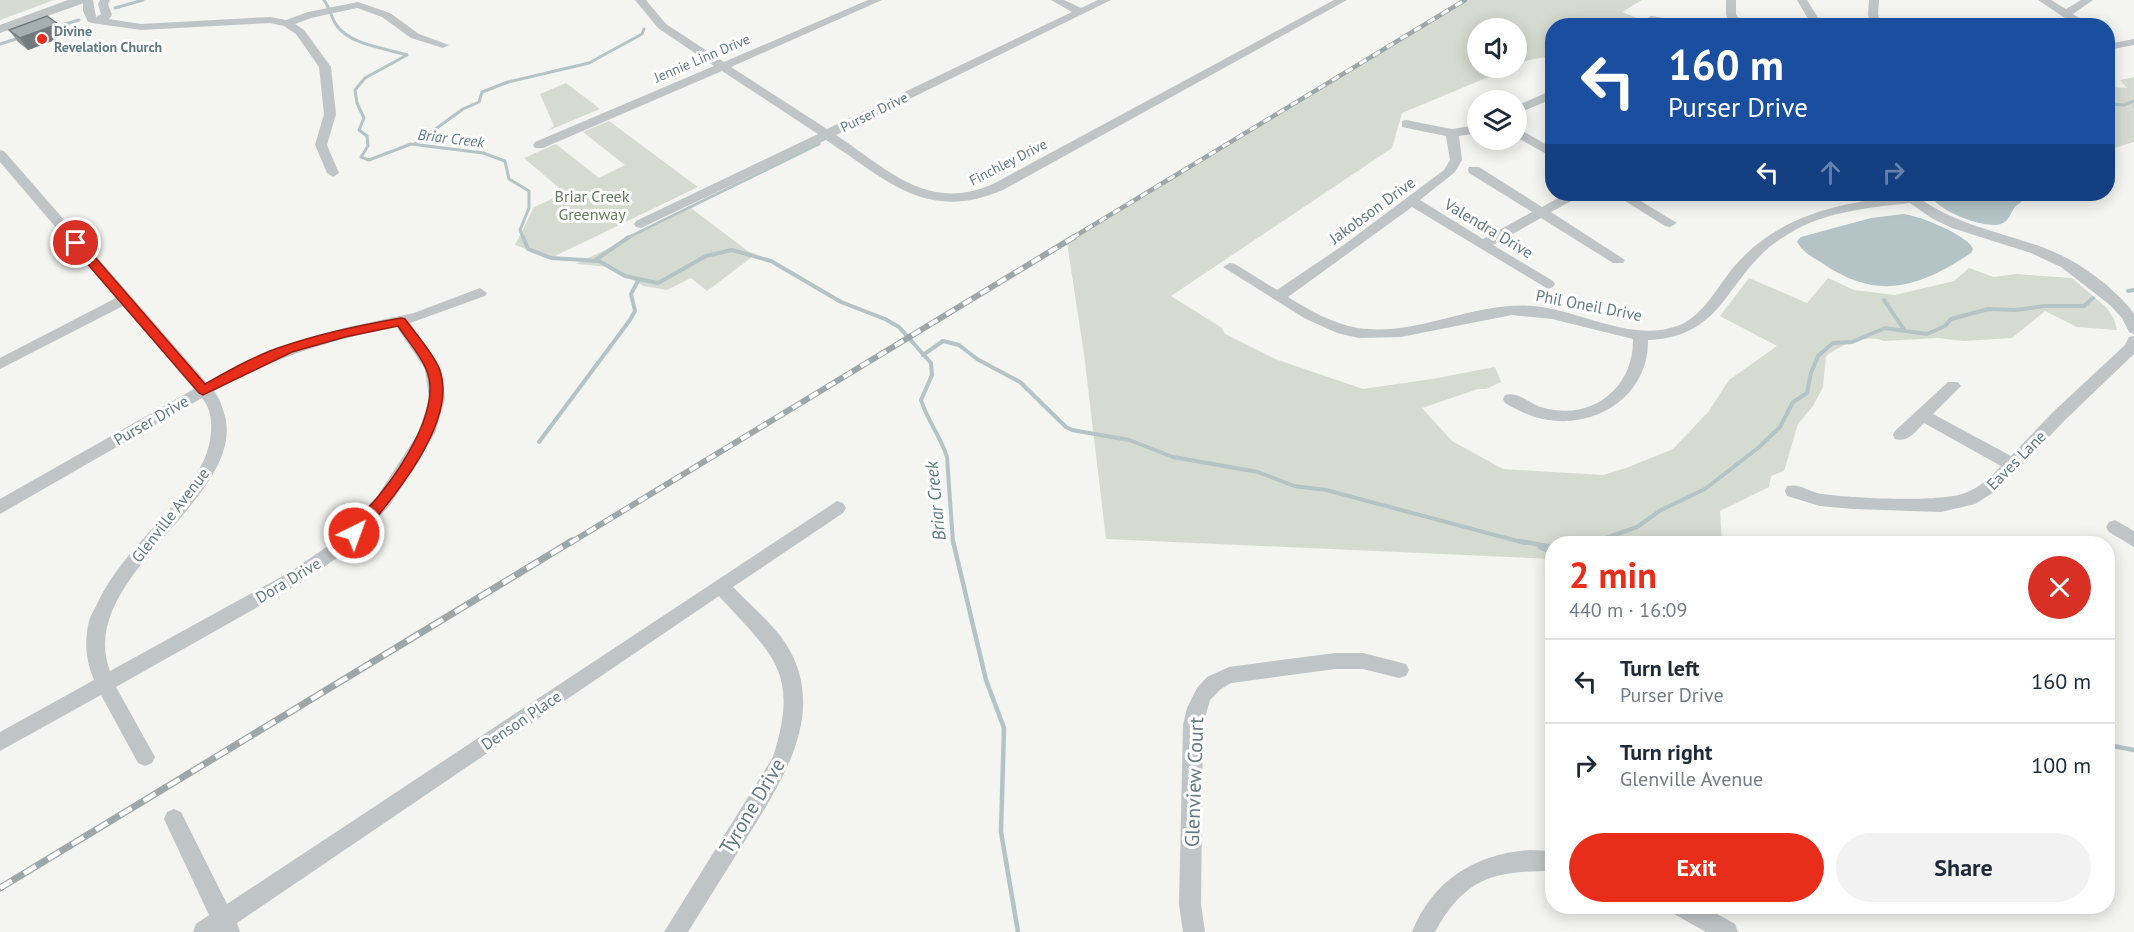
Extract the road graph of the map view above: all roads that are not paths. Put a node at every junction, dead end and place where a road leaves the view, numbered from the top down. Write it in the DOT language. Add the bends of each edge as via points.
graph roads {
  1 [pos="80,0"];
  2 [pos="88,0"];
  3 [pos="105,0"];
  4 [pos="640,0"];
  5 [pos="877,0"];
  6 [pos="1056,0"];
  7 [pos="1106,0"];
  8 [pos="1342,0"];
  9 [pos="1730,0"];
  10 [pos="1802,0"];
  11 [pos="2043,0"];
  12 [pos="2088,0"];
  13 [pos="1871,2"];
  14 [pos="1082,12"];
  15 [pos="2065,14"];
  16 [pos="1733,18"];
  17 [pos="1812,18"];
  18 [pos="1874,18"];
  19 [pos="2072,18"];
  20 [pos="102,20"];
  21 [pos="287,23"];
  22 [pos="0,29"];
  23 [pos="2115,42"];
  24 [pos="2134,42"];
  25 [pos="443,45"];
  26 [pos="2115,45"];
  27 [pos="2120,45"];
  28 [pos="722,66"];
  29 [pos="1545,98"];
  30 [pos="1527,106"];
  31 [pos="1407,124"];
  32 [pos="1467,131"];
  33 [pos="1452,134"];
  34 [pos="826,135"];
  35 [pos="1527,138"];
  36 [pos="539,145"];
  37 [pos="1545,149"];
  38 [pos="1,157"];
  39 [pos="1474,170"];
  40 [pos="333,173"];
  41 [pos="1412,201"];
  42 [pos="1560,201"];
  43 [pos="1639,201"];
  44 [pos="1883,201"];
  45 [pos="1918,201"];
  46 [pos="1541,211"];
  47 [pos="1670,223"];
  48 [pos="641,224"];
  49 [pos="1484,244"];
  50 [pos="1618,260"];
  51 [pos="1230,267"];
  52 [pos="1548,284"];
  53 [pos="480,293"];
  54 [pos="1280,296"];
  55 [pos="125,299"];
  56 [pos="401,322"];
  57 [pos="2134,329"];
  58 [pos="1640,334"];
  59 [pos="2134,341"];
  60 [pos="0,364"];
  61 [pos="1953,386"];
  62 [pos="203,390"];
  63 [pos="1511,399"];
  64 [pos="1923,415"];
  65 [pos="1902,435"];
  66 [pos="2013,465"];
  67 [pos="1792,491"];
  68 [pos="0,507"];
  69 [pos="837,508"];
  70 [pos="2115,527"];
  71 [pos="2134,540"];
  72 [pos="721,586"];
  73 [pos="1398,670"];
  74 [pos="107,683"];
  75 [pos="0,742"];
  76 [pos="145,757"];
  77 [pos="174,819"];
  78 [pos="1545,861"];
  79 [pos="1696,914"];
  80 [pos="226,926"];
  81 [pos="204,932"];
  82 [pos="675,932"];
  83 [pos="1194,932"];
  84 [pos="1423,932"];
  85 [pos="1727,932"];
  1 -- 22 [label="street"];
  2 -- 20 [label="street" via="89,18"];
  3 -- 20 [label="street" via="107,15"];
  4 -- 28 [label="street, Finchley Drive" via="662,26"];
  5 -- 28 [label="street, Jennie Linn Drive"];
  6 -- 14 [label="street"];
  7 -- 14 [label="street, Purser Drive"];
  8 -- 34 [label="street, Finchley Drive" via="974,197 943,200 916,192"];
  9 -- 16 [label="street"];
  10 -- 17 [label="street"];
  11 -- 15 [label="street"];
  12 -- 15 [label="street"];
  13 -- 18 [label="street"];
  14 -- 34 [label="street, Purser Drive"];
  15 -- 19 [label="street"];
  20 -- 21 [label="street" via="141,27 270,20"];
  21 -- 25 [label="street" via="353,5 386,15 415,36"];
  21 -- 40 [label="street" via="300,32 325,67 330,114 321,145"];
  23 -- 27 [label="street"];
  24 -- 27 [label="street"];
  26 -- 27 [label="street"];
  28 -- 34 [label="street, Finchley Drive"];
  28 -- 36 [label="street, Jennie Linn Drive"];
  29 -- 30 [label="street"];
  31 -- 33 [label="street"];
  32 -- 33 [label="street"];
  33 -- 41 [label="street, Jakobson Drive" via="1456,153 1453,166"];
  34 -- 48 [label="street, Purser Drive"];
  35 -- 37 [label="street"];
  38 -- 55 [label="street, Glenville Avenue"];
  39 -- 46 [label="street"];
  41 -- 49 [label="street, Valendra Drive"];
  41 -- 54 [label="street, Jakobson Drive"];
  42 -- 46 [label="street"];
  43 -- 47 [label="street"];
  44 -- 58 [label="street, Phil Oneil Drive" via="1834,210 1773,235 1754,251 1688,327 1661,334"];
  45 -- 57 [label="street" via="1944,218 2067,264 2118,302"];
  46 -- 49 [label="street"];
  46 -- 50 [label="street"];
  49 -- 52 [label="street, Valendra Drive"];
  51 -- 54 [label="street, Phil Oneil Drive"];
  53 -- 56 [label="street, Purser Drive"];
  54 -- 58 [label="street, Phil Oneil Drive" via="1321,321 1360,333 1395,332 1513,310"];
  55 -- 60 [label="street"];
  55 -- 62 [label="street, Glenville Avenue"];
  56 -- 62 [label="street, Purser Drive" via="287,349"];
  56 -- 74 [label="street, Dora Drive" via="433,369 437,399 427,433 384,500 344,544 296,577"];
  58 -- 63 [label="street" via="1641,359 1633,380 1609,403 1581,414 1562,416 1536,412"];
  59 -- 66 [label="street, Eaves Lane"];
  61 -- 64 [label="street"];
  62 -- 68 [label="street, Purser Drive"];
  62 -- 74 [label="street, Glenville Avenue" via="220,416 218,447 205,473 109,596 95,641 96,656"];
  64 -- 65 [label="street"];
  64 -- 66 [label="street"];
  66 -- 67 [label="street, Eaves Lane" via="1982,494 1956,503 1835,502"];
  69 -- 72 [label="street, Denson Place"];
  70 -- 71 [label="street"];
  72 -- 80 [label="street, Denson Place"];
  72 -- 82 [label="street, Tyrone Drive" via="779,649 794,696 790,734 782,760 760,798"];
  73 -- 83 [label="street, Glenview Court" via="1364,661 1335,661 1229,675 1206,691 1197,706 1193,725 1190,904"];
  74 -- 75 [label="street, Dora Drive"];
  74 -- 76 [label="street, Glenville Avenue"];
  77 -- 80 [label="street"];
  78 -- 84 [label="street" via="1505,862 1470,875 1445,896"];
  79 -- 85 [label="street"];
  80 -- 81 [label="street, Denson Place"];
}
